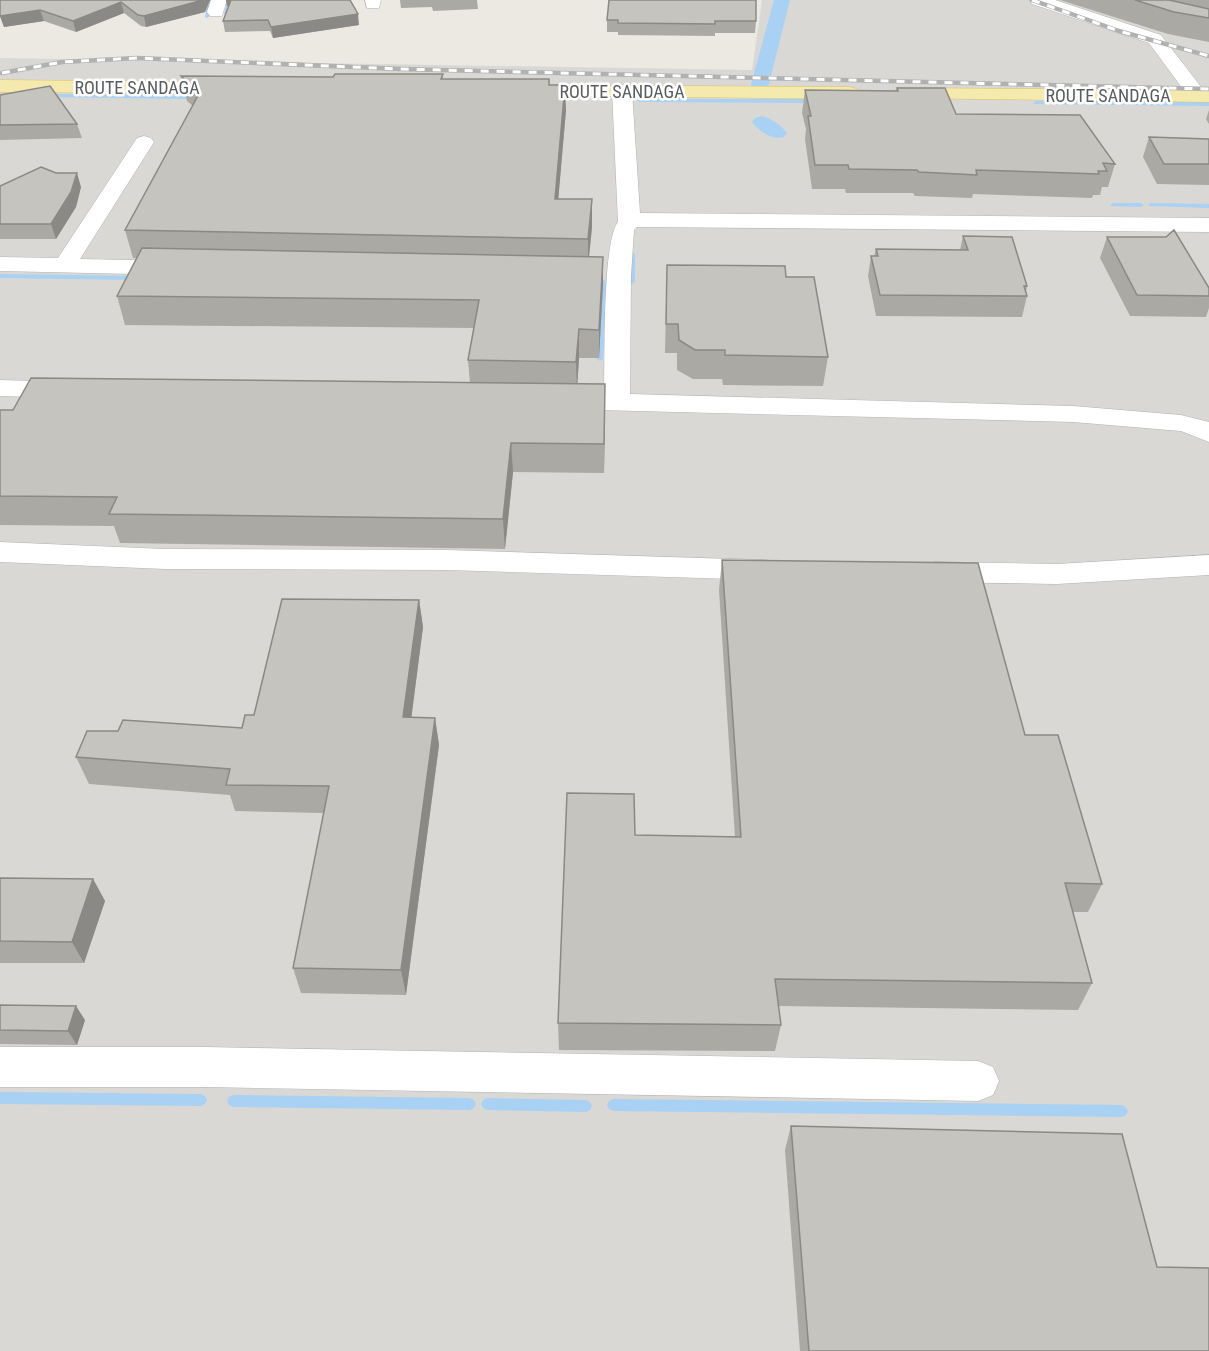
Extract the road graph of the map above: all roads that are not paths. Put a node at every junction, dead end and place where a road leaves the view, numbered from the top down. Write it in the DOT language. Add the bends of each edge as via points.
graph roads {
  1 [pos="1038,0"];
  2 [pos="0,86"];
  3 [pos="251,88"];
  4 [pos="503,90"];
  5 [pos="622,92"];
  6 [pos="1203,96"];
  7 [pos="144,142"];
  8 [pos="629,222"];
  9 [pos="1209,225"];
  10 [pos="0,264"];
  11 [pos="65,265"];
  12 [pos="201,268"];
  13 [pos="0,388"];
  14 [pos="95,390"];
  15 [pos="537,400"];
  16 [pos="617,402"];
  17 [pos="1209,434"];
  18 [pos="0,552"];
  19 [pos="1209,565"];
  20 [pos="794,571"];
  21 [pos="913,572"];
  22 [pos="0,1067"];
  23 [pos="978,1081"];
  1 -- 6 [label="street" via="1155,39"];
  2 -- 3 [label="main road, ROUTE SANDAGA"];
  4 -- 5 [label="main road, ROUTE SANDAGA"];
  5 -- 6 [label="main road, ROUTE SANDAGA"];
  5 -- 8 [label="street"];
  7 -- 11 [label="street"];
  8 -- 9 [label="street"];
  8 -- 16 [label="street" via="608,276"];
  10 -- 11 [label="street"];
  11 -- 12 [label="street"];
  13 -- 14 [label="street"];
  15 -- 16 [label="street"];
  16 -- 17 [label="street" via="1073,414 1180,423 1202,428"];
  18 -- 20 [label="street" via="165,559 447,560"];
  19 -- 21 [label="street" via="1057,574"];
  22 -- 23 [label="street" via="217,1067"];
}
